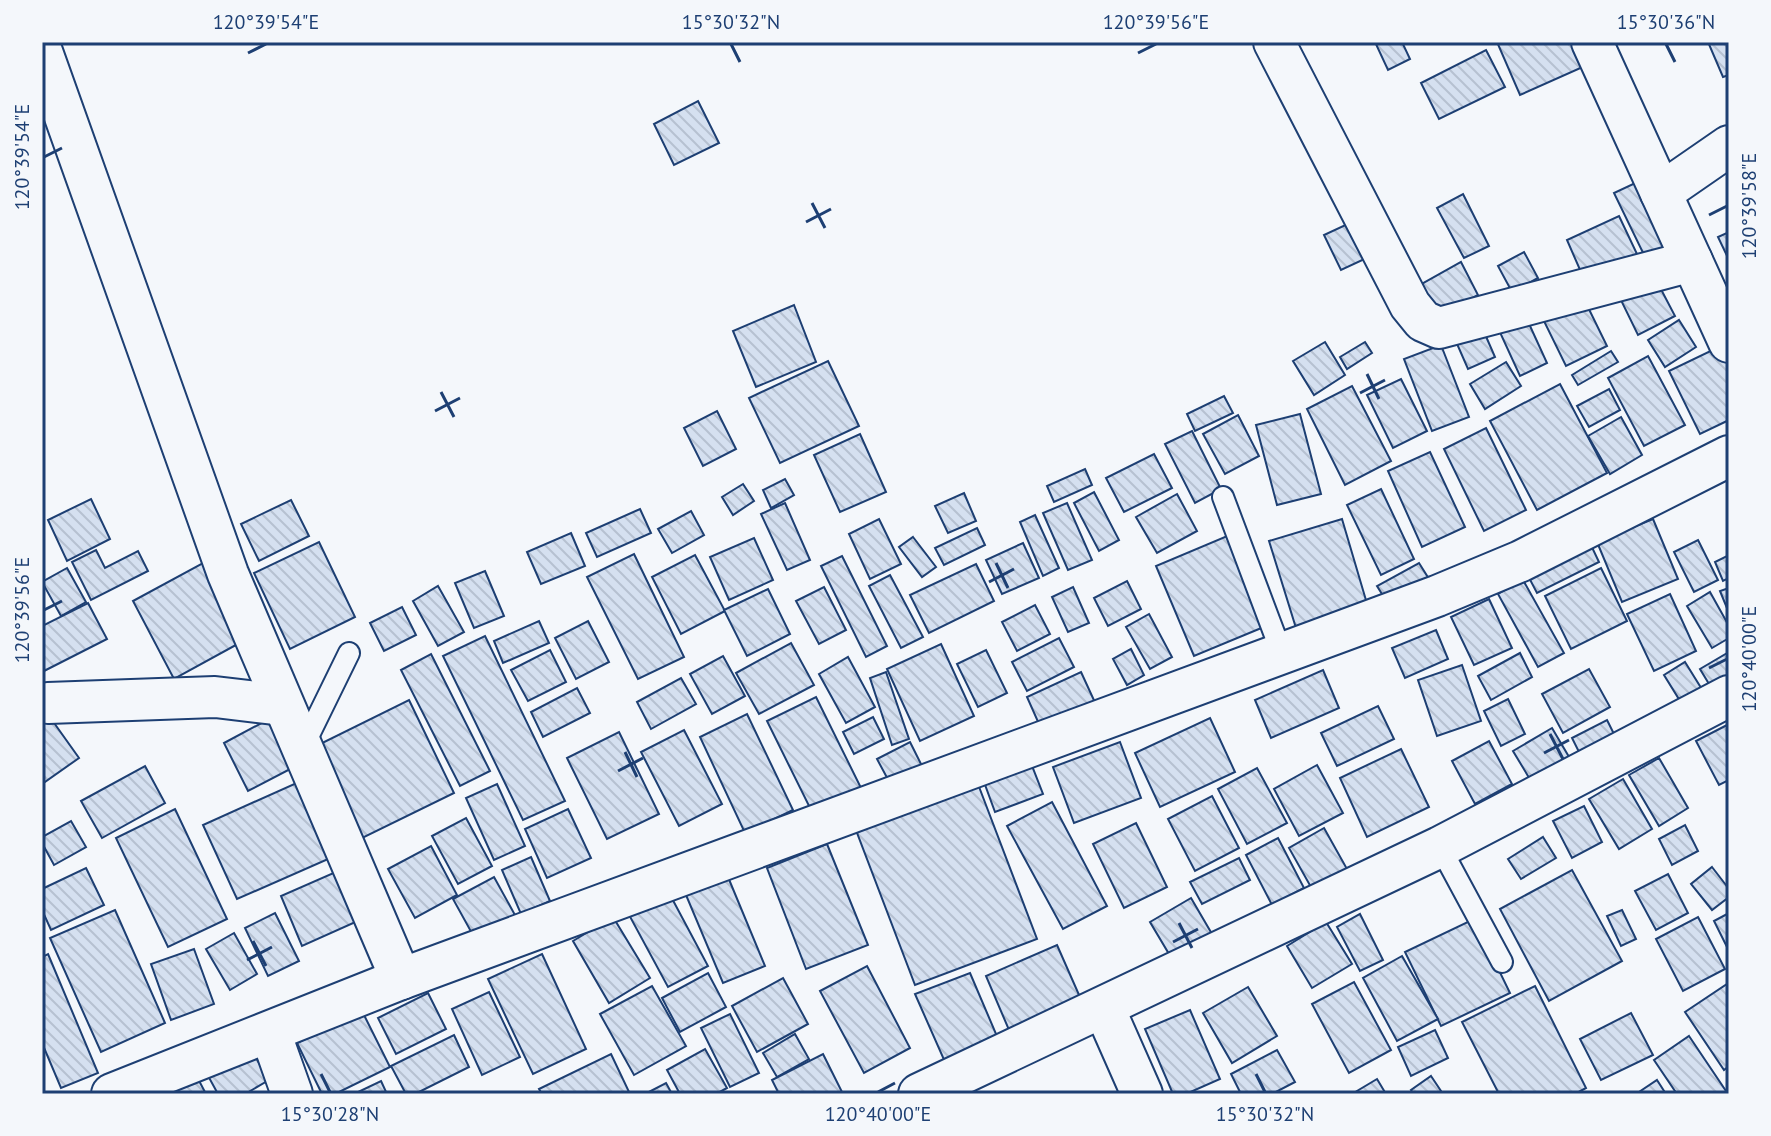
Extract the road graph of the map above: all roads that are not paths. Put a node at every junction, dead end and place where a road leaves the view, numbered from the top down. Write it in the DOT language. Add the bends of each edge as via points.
graph roads {
  1 [pos="1274,42"];
  2 [pos="1592,42"];
  3 [pos="42,52"];
  4 [pos="1729,146"];
  5 [pos="1661,193"];
  6 [pos="1692,261"];
  7 [pos="1729,342"];
  8 [pos="1729,456"];
  9 [pos="1223,497"];
  10 [pos="349,653"];
  11 [pos="1282,654"];
  12 [pos="1729,696"];
  13 [pos="48,703"];
  14 [pos="283,705"];
  15 [pos="302,749"];
  16 [pos="1440,847"];
  17 [pos="1502,962"];
  18 [pos="401,979"];
  19 [pos="1104,1008"];
  20 [pos="270,1032"];
  21 [pos="112,1094"];
  22 [pos="292,1094"];
  23 [pos="919,1094"];
  24 [pos="1142,1094"];
  1 -- 6 [label="street" via="1423,321 1439,328"];
  2 -- 5 [label="street"];
  3 -- 14 [label="street" via="228,574"];
  4 -- 5 [label="street"];
  5 -- 6 [label="street"];
  6 -- 7 [label="street"];
  8 -- 11 [label="street" via="1521,561"];
  9 -- 11 [label="lane"];
  10 -- 15 [label="lane"];
  11 -- 18 [label="street"];
  12 -- 16 [label="street"];
  13 -- 14 [label="street" via="215,697"];
  14 -- 15 [label="street"];
  15 -- 18 [label="street"];
  16 -- 17 [label="lane"];
  16 -- 19 [label="street"];
  18 -- 20 [label="street"];
  19 -- 23 [label="street"];
  19 -- 24 [label="street"];
  20 -- 21 [label="street"];
  20 -- 22 [label="street"];
}
